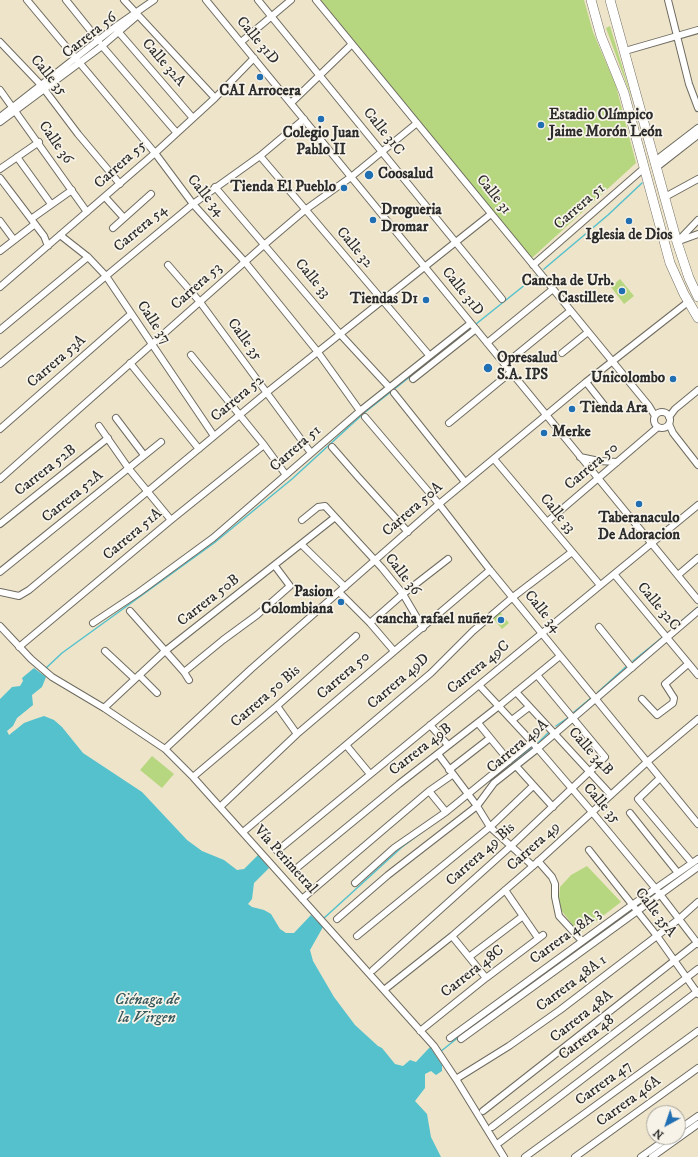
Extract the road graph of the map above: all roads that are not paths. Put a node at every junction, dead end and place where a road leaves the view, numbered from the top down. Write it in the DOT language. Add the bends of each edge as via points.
graph roads {
  1 [pos="28,0"];
  2 [pos="66,0"];
  3 [pos="124,0"];
  4 [pos="154,0"];
  5 [pos="206,0"];
  6 [pos="258,0"];
  7 [pos="291,0"];
  8 [pos="316,0"];
  9 [pos="591,0"];
  10 [pos="610,0"];
  11 [pos="668,0"];
  12 [pos="137,13"];
  13 [pos="272,16"];
  14 [pos="117,29"];
  15 [pos="698,30"];
  16 [pos="678,36"];
  17 [pos="0,42"];
  18 [pos="100,42"];
  19 [pos="241,42"];
  20 [pos="352,44"];
  21 [pos="624,52"];
  22 [pos="254,58"];
  23 [pos="77,60"];
  24 [pos="320,75"];
  25 [pos="43,87"];
  26 [pos="0,90"];
  27 [pos="215,98"];
  28 [pos="291,103"];
  29 [pos="698,108"];
  30 [pos="15,109"];
  31 [pos="0,117"];
  32 [pos="192,117"];
  33 [pos="304,119"];
  34 [pos="0,122"];
  35 [pos="417,123"];
  36 [pos="698,128"];
  37 [pos="176,132"];
  38 [pos="698,135"];
  39 [pos="39,142"];
  40 [pos="382,152"];
  41 [pos="155,153"];
  42 [pos="260,156"];
  43 [pos="17,157"];
  44 [pos="656,164"];
  45 [pos="0,169"];
  46 [pos="643,169"];
  47 [pos="351,177"];
  48 [pos="0,178"];
  49 [pos="698,178"];
  50 [pos="120,184"];
  51 [pos="215,187"];
  52 [pos="72,190"];
  53 [pos="151,194"];
  54 [pos="105,197"];
  55 [pos="665,197"];
  56 [pos="51,204"];
  57 [pos="193,204"];
  58 [pos="305,210"];
  59 [pos="87,212"];
  60 [pos="491,214"];
  61 [pos="124,218"];
  62 [pos="698,220"];
  63 [pos="0,221"];
  64 [pos="33,222"];
  65 [pos="113,228"];
  66 [pos="698,234"];
  67 [pos="60,235"];
  68 [pos="14,240"];
  69 [pos="456,242"];
  70 [pos="677,242"];
  71 [pos="265,244"];
  72 [pos="48,246"];
  73 [pos="0,251"];
  74 [pos="88,257"];
  75 [pos="245,262"];
  76 [pos="168,265"];
  77 [pos="533,265"];
  78 [pos="424,266"];
  79 [pos="106,276"];
  80 [pos="0,287"];
  81 [pos="553,289"];
  82 [pos="698,297"];
  83 [pos="502,299"];
  84 [pos="380,300"];
  85 [pos="200,302"];
  86 [pos="688,302"];
  87 [pos="570,310"];
  88 [pos="131,314"];
  89 [pos="698,318"];
  90 [pos="471,323"];
  91 [pos="476,329"];
  92 [pos="0,330"];
  93 [pos="588,332"];
  94 [pos="340,334"];
  95 [pos="487,343"];
  96 [pos="152,344"];
  97 [pos="317,351"];
  98 [pos="562,353"];
  99 [pos="191,355"];
  100 [pos="429,355"];
  101 [pos="612,361"];
  102 [pos="130,363"];
  103 [pos="0,364"];
  104 [pos="505,364"];
  105 [pos="511,372"];
  106 [pos="413,379"];
  107 [pos="586,382"];
  108 [pos="389,388"];
  109 [pos="698,390"];
  110 [pos="266,393"];
  111 [pos="394,393"];
  112 [pos="604,406"];
  113 [pos="675,409"];
  114 [pos="360,411"];
  115 [pos="660,413"];
  116 [pos="546,414"];
  117 [pos="240,416"];
  118 [pos="366,417"];
  119 [pos="116,418"];
  120 [pos="449,423"];
  121 [pos="668,423"];
  122 [pos="656,425"];
  123 [pos="100,426"];
  124 [pos="0,429"];
  125 [pos="214,436"];
  126 [pos="108,438"];
  127 [pos="161,442"];
  128 [pos="264,445"];
  129 [pos="332,447"];
  130 [pos="199,449"];
  131 [pos="311,453"];
  132 [pos="144,455"];
  133 [pos="580,456"];
  134 [pos="494,459"];
  135 [pos="618,462"];
  136 [pos="698,466"];
  137 [pos="129,469"];
  138 [pos="286,475"];
  139 [pos="598,478"];
  140 [pos="0,479"];
  141 [pos="465,482"];
  142 [pos="148,491"];
  143 [pos="439,504"];
  144 [pos="698,505"];
  145 [pos="334,518"];
  146 [pos="171,520"];
  147 [pos="302,520"];
  148 [pos="547,522"];
  149 [pos="0,524"];
  150 [pos="408,532"];
  151 [pos="652,543"];
  152 [pos="301,544"];
  153 [pos="572,552"];
  154 [pos="698,558"];
  155 [pos="448,559"];
  156 [pos="375,561"];
  157 [pos="275,566"];
  158 [pos="490,570"];
  159 [pos="0,572"];
  160 [pos="614,574"];
  161 [pos="678,575"];
  162 [pos="600,585"];
  163 [pos="344,587"];
  164 [pos="0,592"];
  165 [pos="339,592"];
  166 [pos="403,594"];
  167 [pos="513,597"];
  168 [pos="698,600"];
  169 [pos="130,611"];
  170 [pos="698,611"];
  171 [pos="93,623"];
  172 [pos="370,623"];
  173 [pos="1,628"];
  174 [pos="423,628"];
  175 [pos="599,628"];
  176 [pos="542,633"];
  177 [pos="356,636"];
  178 [pos="667,637"];
  179 [pos="19,648"];
  180 [pos="105,651"];
  181 [pos="394,651"];
  182 [pos="164,652"];
  183 [pos="560,656"];
  184 [pos="688,664"];
  185 [pos="632,668"];
  186 [pos="184,672"];
  187 [pos="537,675"];
  188 [pos="698,675"];
  189 [pos="137,677"];
  190 [pos="189,680"];
  191 [pos="479,685"];
  192 [pos="516,692"];
  193 [pos="158,693"];
  194 [pos="596,698"];
  195 [pos="642,698"];
  196 [pos="277,706"];
  197 [pos="499,706"];
  198 [pos="529,707"];
  199 [pos="104,708"];
  200 [pos="573,717"];
  201 [pos="698,719"];
  202 [pos="512,720"];
  203 [pos="478,723"];
  204 [pos="430,725"];
  205 [pos="555,733"];
  206 [pos="297,734"];
  207 [pos="490,738"];
  208 [pos="532,742"];
  209 [pos="346,745"];
  210 [pos="448,746"];
  211 [pos="165,749"];
  212 [pos="537,749"];
  213 [pos="438,754"];
  214 [pos="509,760"];
  215 [pos="647,762"];
  216 [pos="516,766"];
  217 [pos="451,772"];
  218 [pos="589,772"];
  219 [pos="370,774"];
  220 [pos="193,777"];
  221 [pos="660,778"];
  222 [pos="534,786"];
  223 [pos="572,789"];
  224 [pos="429,791"];
  225 [pos="468,794"];
  226 [pos="611,795"];
  227 [pos="477,806"];
  228 [pos="220,807"];
  229 [pos="552,807"];
  230 [pos="446,812"];
  231 [pos="592,812"];
  232 [pos="630,813"];
  233 [pos="698,824"];
  234 [pos="490,827"];
  235 [pos="243,832"];
  236 [pos="512,845"];
  237 [pos="589,850"];
  238 [pos="277,851"];
  239 [pos="698,859"];
  240 [pos="692,863"];
  241 [pos="535,864"];
  242 [pos="298,867"];
  243 [pos="697,869"];
  244 [pos="678,873"];
  245 [pos="355,883"];
  246 [pos="505,890"];
  247 [pos="658,892"];
  248 [pos="302,899"];
  249 [pos="698,902"];
  250 [pos="635,908"];
  251 [pos="523,916"];
  252 [pos="337,919"];
  253 [pos="679,919"];
  254 [pos="356,936"];
  255 [pos="452,936"];
  256 [pos="657,936"];
  257 [pos="582,941"];
  258 [pos="698,943"];
  259 [pos="469,957"];
  260 [pos="675,961"];
  261 [pos="698,969"];
  262 [pos="373,970"];
  263 [pos="486,978"];
  264 [pos="687,978"];
  265 [pos="384,990"];
  266 [pos="698,992"];
  267 [pos="420,1031"];
  268 [pos="698,1031"];
  269 [pos="450,1038"];
  270 [pos="461,1039"];
  271 [pos="698,1068"];
  272 [pos="456,1078"];
  273 [pos="483,1111"];
  274 [pos="698,1116"];
  275 [pos="686,1124"];
  276 [pos="698,1124"];
  277 [pos="492,1127"];
  278 [pos="500,1142"];
  279 [pos="658,1145"];
  280 [pos="504,1157"];
  281 [pos="525,1157"];
  282 [pos="575,1157"];
  283 [pos="641,1157"];
  284 [pos="652,1157"];
  1 -- 23 [label="street, Calle 34"];
  2 -- 18 [label="street"];
  3 -- 12 [label="street"];
  4 -- 12 [label="street, Carrera 56"];
  5 -- 19 [label="street, Calle 31D"];
  6 -- 13 [label="street, Calle 31C"];
  7 -- 13 [label="street"];
  8 -- 20 [label="street, Calle 31"];
  9 -- 46 [label="highway" via="601,36 624,92"];
  10 -- 21 [label="highway"];
  11 -- 16 [label="street"];
  12 -- 14 [label="street, Carrera 56" via="137,16"];
  12 -- 27 [label="street"];
  13 -- 19 [label="street"];
  13 -- 24 [label="street, Calle 31C"];
  14 -- 18 [label="street, Carrera 56"];
  14 -- 32 [label="street, Calle 32A"];
  15 -- 16 [label="street"];
  16 -- 21 [label="street"];
  16 -- 29 [label="street" via="689,84"];
  17 -- 25 [label="street, Calle 35"];
  18 -- 23 [label="street, Carrera 56"];
  18 -- 37 [label="street"];
  19 -- 22 [label="street, Calle 31D"];
  20 -- 24 [label="street"];
  20 -- 35 [label="street, Calle 31"];
  21 -- 44 [label="highway"];
  22 -- 27 [label="street, Carrera 55"];
  22 -- 28 [label="street, Calle 31D"];
  23 -- 25 [label="street, Carrera 56"];
  23 -- 41 [label="street, Calle 34"];
  24 -- 28 [label="street"];
  24 -- 40 [label="street, Calle 31C"];
  25 -- 30 [label="street, Carrera 56"];
  25 -- 50 [label="street, Calle 35"];
  26 -- 30 [label="street, Calle 36"];
  27 -- 32 [label="street, Carrera 55"];
  28 -- 33 [label="street, Calle 31D"];
  30 -- 31 [label="street, Carrera 56"];
  30 -- 34 [label="street, Carrera 56"];
  30 -- 39 [label="street, Calle 36"];
  32 -- 37 [label="street, Carrera 55"];
  33 -- 42 [label="street, Carrera 54"];
  33 -- 47 [label="street, Calle 31D"];
  35 -- 40 [label="street, Carrera 53"];
  35 -- 60 [label="street, Calle 31"];
  36 -- 44 [label="street"];
  37 -- 41 [label="street, Carrera 55"];
  38 -- 44 [label="street"];
  39 -- 43 [label="street"];
  39 -- 52 [label="street, Calle 36"];
  40 -- 47 [label="street, Carrera 53"];
  40 -- 69 [label="street, Calle 31C"];
  41 -- 50 [label="street, Carrera 55"];
  41 -- 57 [label="street, Calle 34"];
  42 -- 51 [label="street, Carrera 54"];
  42 -- 58 [label="street, Calle 32"];
  43 -- 45 [label="street"];
  43 -- 56 [label="street"];
  44 -- 55 [label="highway"];
  46 -- 77 [label="street, Carrera 51"];
  46 -- 86 [label="highway" via="670,263"];
  47 -- 58 [label="street, Carrera 53"];
  47 -- 78 [label="street, Calle 31D"];
  48 -- 64 [label="street"];
  49 -- 55 [label="street"];
  50 -- 54 [label="street, Carrera 55"];
  51 -- 57 [label="street, Carrera 54"];
  51 -- 71 [label="street, Calle 33"];
  52 -- 56 [label="street"];
  52 -- 59 [label="street, Calle 36"];
  53 -- 61 [label="street"];
  54 -- 59 [label="street, Carrera 55"];
  54 -- 61 [label="street"];
  55 -- 70 [label="highway"];
  56 -- 64 [label="street"];
  57 -- 75 [label="street, Calle 34"];
  57 -- 79 [label="street, Carrera 54"];
  58 -- 71 [label="street, Carrera 53"];
  58 -- 84 [label="street, Calle 32"];
  59 -- 67 [label="street, Carrera 55"];
  60 -- 69 [label="street, Carrera 52"];
  60 -- 77 [label="street, Calle 31"];
  61 -- 65 [label="street"];
  62 -- 70 [label="street"];
  63 -- 68 [label="street"];
  64 -- 68 [label="street"];
  64 -- 72 [label="street"];
  66 -- 70 [label="street"];
  67 -- 72 [label="street, Carrera 55"];
  67 -- 74 [label="street, Calle 37"];
  68 -- 73 [label="street"];
  69 -- 78 [label="street, Carrera 52"];
  69 -- 83 [label="street, Calle 31C"];
  70 -- 82 [label="highway"];
  71 -- 75 [label="street, Carrera 53"];
  71 -- 94 [label="street, Calle 33"];
  72 -- 80 [label="street, Carrera 55"];
  74 -- 79 [label="street, Calle 37"];
  74 -- 92 [label="street"];
  75 -- 85 [label="street, Carrera 53"];
  75 -- 97 [label="street, Calle 34"];
  76 -- 85 [label="street, Calle 35"];
  77 -- 81 [label="street, Calle 31"];
  78 -- 84 [label="street, Carrera 52"];
  78 -- 90 [label="street, Calle 31D"];
  79 -- 88 [label="street, Calle 37"];
  79 -- 103 [label="street, Carrera 54"];
  81 -- 87 [label="street, Calle 31"];
  81 -- 95 [label="street"];
  84 -- 94 [label="street, Carrera 52"];
  84 -- 100 [label="street, Calle 32"];
  85 -- 96 [label="street, Carrera 53"];
  85 -- 110 [label="street, Calle 35"];
  86 -- 89 [label="highway"];
  86 -- 101 [label="street, Carrera 50A"];
  87 -- 93 [label="street, Calle 31"];
  87 -- 104 [label="street"];
  88 -- 96 [label="street, Calle 37"];
  88 -- 124 [label="street, Carrera 53A"];
  90 -- 91 [label="street, Calle 31D"];
  90 -- 100 [label="street, Carrera 51"];
  91 -- 95 [label="street, Calle 31D"];
  91 -- 106 [label="street"];
  93 -- 98 [label="street"];
  93 -- 101 [label="street, Calle 31"];
  94 -- 97 [label="street, Carrera 52"];
  94 -- 108 [label="street, Calle 33"];
  95 -- 104 [label="street, Calle 31D"];
  96 -- 102 [label="street, Carrera 53"];
  96 -- 125 [label="street, Calle 37"];
  97 -- 110 [label="street, Carrera 52"];
  97 -- 114 [label="street, Calle 34"];
  99 -- 117 [label="street"];
  100 -- 108 [label="street, Carrera 51"];
  101 -- 107 [label="street, Carrera 50A"];
  101 -- 115 [label="street, Calle 31" via="649,406"];
  102 -- 130 [label="street"];
  102 -- 140 [label="street, Carrera 53"];
  104 -- 105 [label="street, Calle 31D"];
  105 -- 116 [label="street, Calle 31D"];
  105 -- 120 [label="street"];
  107 -- 112 [label="street"];
  107 -- 116 [label="street, Carrera 50A"];
  108 -- 114 [label="street, Carrera 51"];
  109 -- 113 [label="street"];
  110 -- 117 [label="street, Carrera 52"];
  110 -- 131 [label="street, Calle 35"];
  111 -- 141 [label="street"];
  113 -- 115 [label="street"];
  113 -- 121 [label="street"];
  114 -- 131 [label="street, Carrera 51"];
  115 -- 121 [label="street, Calle 31"];
  115 -- 122 [label="street, Carrera 50"];
  116 -- 133 [label="street, Calle 31D"];
  116 -- 134 [label="street, Carrera 50A"];
  117 -- 125 [label="street, Carrera 52"];
  117 -- 128 [label="street"];
  118 -- 143 [label="street, Calle 34"];
  119 -- 132 [label="street"];
  121 -- 122 [label="street"];
  121 -- 136 [label="street"];
  122 -- 135 [label="street, Carrera 50" via="652,432"];
  123 -- 126 [label="street"];
  125 -- 130 [label="street, Carrera 52"];
  126 -- 137 [label="street"];
  126 -- 149 [label="street, Carrera 52B"];
  127 -- 132 [label="street, Carrera 52A"];
  128 -- 138 [label="street"];
  128 -- 146 [label="street, Carrera 51A"];
  129 -- 150 [label="street"];
  130 -- 142 [label="street, Carrera 52"];
  131 -- 138 [label="street, Carrera 51"];
  132 -- 137 [label="street, Carrera 52A"];
  133 -- 135 [label="street"];
  133 -- 139 [label="street, Calle 31D"];
  134 -- 141 [label="street, Carrera 50A"];
  134 -- 148 [label="street, Calle 33"];
  135 -- 139 [label="street, Carrera 50"];
  137 -- 142 [label="street"];
  137 -- 159 [label="street, Carrera 52A"];
  138 -- 171 [label="street, Carrera 51" via="213,538 138,594"];
  139 -- 148 [label="street, Carrera 50"];
  139 -- 151 [label="street, Calle 31D"];
  141 -- 143 [label="street, Carrera 50A"];
  142 -- 146 [label="street"];
  142 -- 164 [label="street, Carrera 52" via="29,590 19,596"];
  143 -- 150 [label="street, Carrera 50A"];
  143 -- 158 [label="street, Calle 34"];
  144 -- 151 [label="street, Carrera 49C"];
  145 -- 147 [label="street, Calle 36" via="325,506 318,507"];
  145 -- 152 [label="street, Carrera 50B"];
  145 -- 156 [label="street, Calle 36"];
  146 -- 179 [label="street, Carrera 51A"];
  148 -- 153 [label="street, Calle 33"];
  150 -- 156 [label="street, Carrera 50A"];
  151 -- 160 [label="street, Carrera 49C"];
  151 -- 161 [label="street, Calle 31D"];
  152 -- 157 [label="street, Carrera 50B"];
  152 -- 163 [label="street"];
  153 -- 162 [label="street, Calle 33"];
  153 -- 167 [label="street, Carrera 49D"];
  154 -- 161 [label="street"];
  155 -- 166 [label="street"];
  156 -- 163 [label="street, Carrera 50A"];
  156 -- 166 [label="street, Calle 36"];
  157 -- 182 [label="street, Carrera 50B"];
  157 -- 186 [label="street" via="290,586"];
  158 -- 167 [label="street, Calle 34"];
  158 -- 174 [label="street, Carrera 50"];
  160 -- 162 [label="street, Carrera 49C"];
  160 -- 178 [label="street, Calle 32C"];
  161 -- 168 [label="street, Calle 31D"];
  162 -- 176 [label="street, Carrera 49C"];
  163 -- 165 [label="street, Carrera 50A"];
  165 -- 172 [label="street"];
  165 -- 211 [label="street, Carrera 50A"];
  166 -- 172 [label="street"];
  166 -- 174 [label="street, Calle 36"];
  167 -- 176 [label="street, Calle 34"];
  167 -- 209 [label="street, Carrera 49D" via="473,631 431,673"];
  169 -- 182 [label="street"];
  170 -- 178 [label="street, Carrera 49A"];
  172 -- 181 [label="street"];
  173 -- 179 [label="street, Vía Perimetral"];
  174 -- 181 [label="street, Carrera 50"];
  175 -- 185 [label="street"];
  176 -- 183 [label="street, Calle 34"];
  176 -- 191 [label="street, Carrera 49C"];
  177 -- 196 [label="street, Carrera 50 Bis"];
  178 -- 184 [label="street, Calle 32C"];
  178 -- 185 [label="street, Carrera 49A"];
  179 -- 199 [label="street, Vía Perimetral" via="52,677"];
  180 -- 189 [label="street"];
  181 -- 206 [label="street, Carrera 50"];
  182 -- 186 [label="street"];
  182 -- 189 [label="street, Carrera 50B"];
  183 -- 187 [label="street, Carrera 49B"];
  183 -- 194 [label="street, Calle 34"];
  184 -- 188 [label="street, Calle 32C"];
  184 -- 195 [label="street" via="665,684 675,701 668,707 656,715"];
  185 -- 194 [label="street, Carrera 49A"];
  186 -- 190 [label="street"];
  187 -- 192 [label="street, Carrera 49B"];
  187 -- 200 [label="street"];
  189 -- 193 [label="street"];
  189 -- 199 [label="street, Carrera 50B"];
  191 -- 197 [label="street, Calle 35"];
  191 -- 204 [label="street, Carrera 49C"];
  192 -- 197 [label="street, Carrera 49B"];
  192 -- 198 [label="street, Calle 34B"];
  194 -- 200 [label="street, Carrera 49A"];
  194 -- 215 [label="street, Calle 34"];
  196 -- 206 [label="street"];
  196 -- 220 [label="street, Carrera 50 Bis"];
  197 -- 202 [label="street, Calle 35"];
  197 -- 203 [label="street, Carrera 49B"];
  198 -- 202 [label="street, Carrera 49A"];
  198 -- 205 [label="street, Calle 34B"];
  199 -- 211 [label="street, Vía Perimetral"];
  200 -- 205 [label="street, Carrera 49A"];
  200 -- 218 [label="street, Carrera 49 Bis" via="605,757"];
  201 -- 215 [label="street, Carrera 49"];
  202 -- 208 [label="street, Calle 35"];
  203 -- 207 [label="street"];
  203 -- 210 [label="street, Carrera 49B"];
  204 -- 210 [label="street"];
  204 -- 219 [label="street, Carrera 49C"];
  205 -- 212 [label="street, Carrera 49A"];
  205 -- 218 [label="street, Calle 34B"];
  206 -- 228 [label="street, Carrera 50"];
  207 -- 214 [label="street"];
  207 -- 217 [label="street, Carrera 49A"];
  208 -- 212 [label="street, Calle 35"];
  208 -- 214 [label="street"];
  209 -- 219 [label="street"];
  209 -- 235 [label="street, Carrera 49D"];
  210 -- 213 [label="street, Carrera 49B"];
  211 -- 220 [label="street, Vía Perimetral"];
  212 -- 216 [label="street, Carrera 49A"];
  212 -- 223 [label="street, Calle 35"];
  213 -- 217 [label="street"];
  213 -- 242 [label="street, Carrera 49B"];
  214 -- 225 [label="street"];
  215 -- 221 [label="street, Calle 34"];
  215 -- 226 [label="street, Carrera 49"];
  216 -- 222 [label="street"];
  216 -- 227 [label="street, Carrera 49A" via="494,783"];
  217 -- 224 [label="street, Carrera 49A"];
  217 -- 225 [label="street"];
  218 -- 223 [label="street, Carrera 49 Bis"];
  218 -- 226 [label="street, Calle 34B"];
  219 -- 238 [label="street, Carrera 49C"];
  220 -- 228 [label="street, Vía Perimetral"];
  221 -- 233 [label="street, Calle 34"];
  221 -- 240 [label="street" via="638,799"];
  222 -- 229 [label="street"];
  222 -- 234 [label="street"];
  223 -- 229 [label="street, Carrera 49 Bis"];
  223 -- 231 [label="street, Calle 35"];
  224 -- 230 [label="street"];
  224 -- 248 [label="street, Carrera 49A"];
  225 -- 227 [label="street"];
  225 -- 230 [label="street"];
  226 -- 231 [label="street, Carrera 49"];
  227 -- 234 [label="street"];
  227 -- 252 [label="street, Carrera 49A" via="388,875"];
  228 -- 235 [label="street, Vía Perimetral"];
  229 -- 236 [label="street, Carrera 49 Bis"];
  230 -- 245 [label="street" via="394,848"];
  231 -- 241 [label="street, Carrera 49"];
  231 -- 247 [label="street, Calle 35"];
  232 -- 244 [label="street"];
  234 -- 236 [label="street"];
  234 -- 254 [label="street"];
  235 -- 248 [label="street, Vía Perimetral"];
  236 -- 241 [label="street"];
  236 -- 262 [label="street, Carrera 49 Bis"];
  237 -- 250 [label="street, Calle 35A"];
  239 -- 240 [label="street"];
  240 -- 244 [label="street"];
  241 -- 246 [label="street, Carrera 49"];
  241 -- 257 [label="street" via="552,877 559,916"];
  243 -- 247 [label="street"];
  244 -- 247 [label="street"];
  246 -- 251 [label="street"];
  246 -- 255 [label="street, Carrera 49"];
  247 -- 250 [label="street"];
  247 -- 253 [label="street, Calle 35"];
  248 -- 265 [label="street, Vía Perimetral"];
  249 -- 253 [label="street, Carrera 48A 1"];
  250 -- 256 [label="street, Calle 35A"];
  250 -- 257 [label="street, Carrera 48A 3"];
  250 -- 270 [label="street"];
  251 -- 259 [label="street"];
  251 -- 263 [label="street, Carrera 48C" via="541,937"];
  253 -- 256 [label="street, Carrera 48A 1"];
  253 -- 258 [label="street, Calle 35"];
  255 -- 259 [label="street"];
  255 -- 265 [label="street, Carrera 49"];
  256 -- 260 [label="street, Calle 35A"];
  256 -- 272 [label="street, Carrera 48A 1" via="560,1010 509,1046"];
  257 -- 269 [label="street, Carrera 48A 3"];
  258 -- 260 [label="street, Carrera 48A"];
  259 -- 263 [label="street"];
  260 -- 264 [label="street, Calle 35A"];
  260 -- 273 [label="street, Carrera 48A"];
  261 -- 264 [label="street, Carrera 48"];
  263 -- 267 [label="street, Carrera 48C"];
  264 -- 266 [label="street, Calle 35A"];
  264 -- 277 [label="street, Carrera 48"];
  265 -- 267 [label="street, Vía Perimetral"];
  266 -- 278 [label="street"];
  267 -- 272 [label="street, Vía Perimetral"];
  268 -- 281 [label="street, Carrera 47"];
  271 -- 282 [label="street, Carrera 46A"];
  272 -- 280 [label="street, Vía Perimetral"];
  274 -- 275 [label="street"];
  276 -- 284 [label="street"];
  279 -- 283 [label="street"];
}
